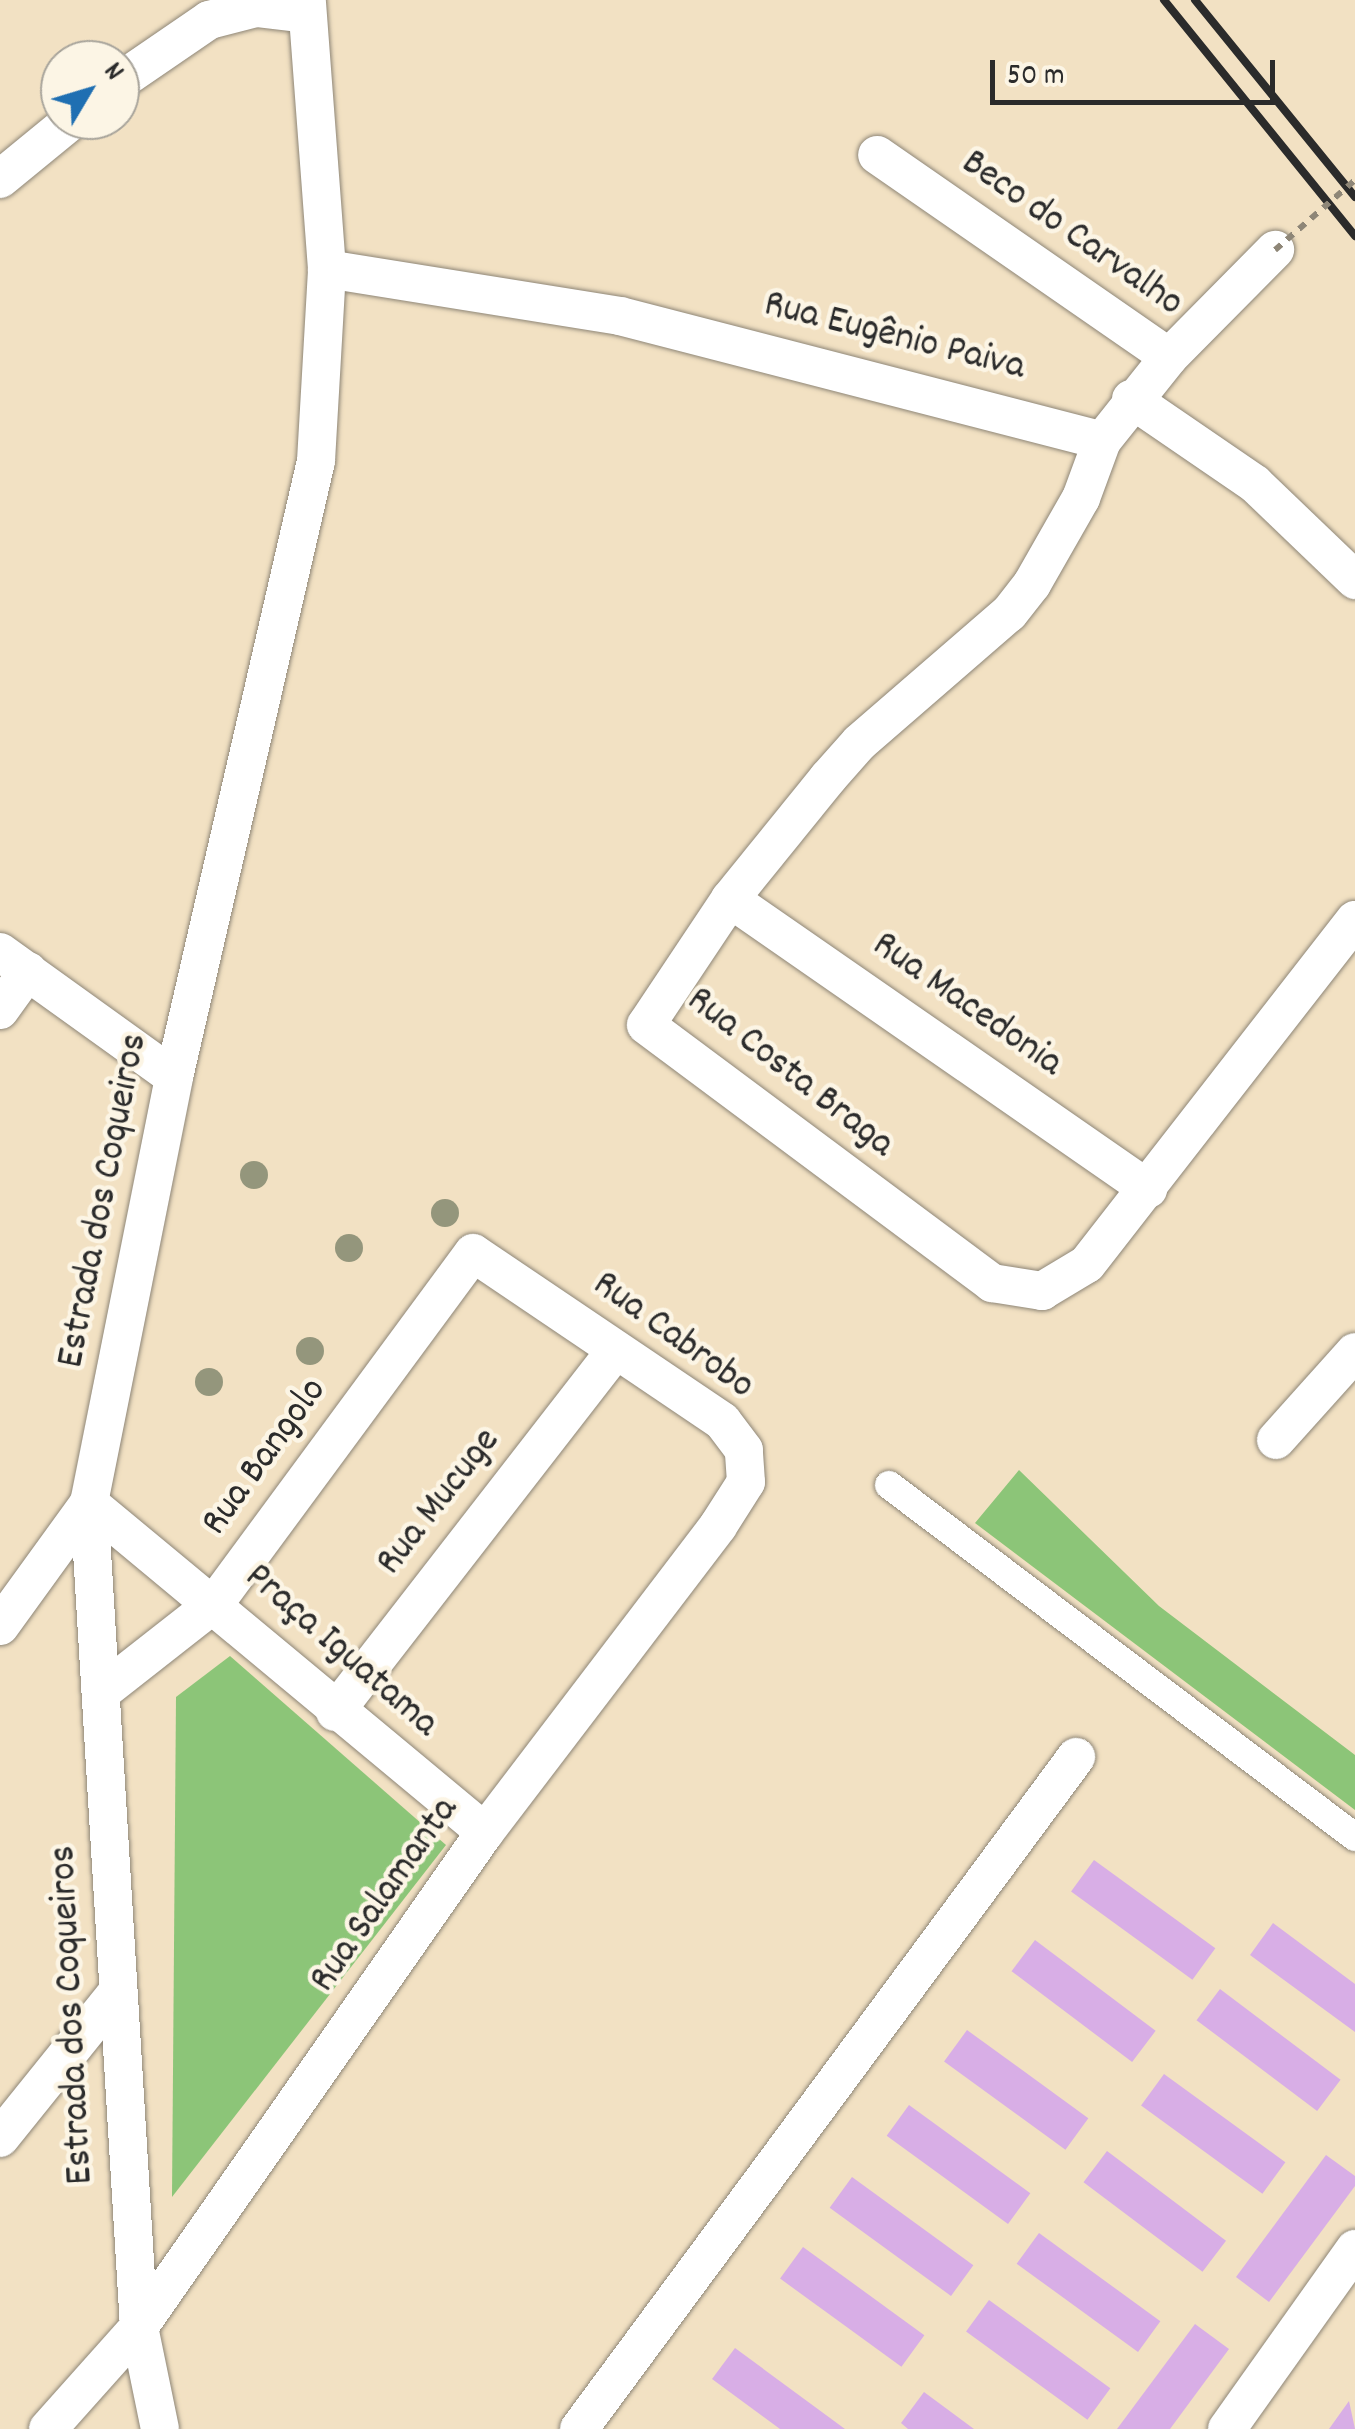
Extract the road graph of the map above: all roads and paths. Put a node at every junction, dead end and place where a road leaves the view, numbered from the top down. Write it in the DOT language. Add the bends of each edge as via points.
graph roads {
  1 [pos="307,7"];
  2 [pos="140,67"];
  3 [pos="48,140"];
  4 [pos="877,155"];
  5 [pos="0,179"];
  6 [pos="1355,180"];
  7 [pos="1274,250"];
  8 [pos="327,268"];
  9 [pos="1169,357"];
  10 [pos="1131,399"];
  11 [pos="1102,441"];
  12 [pos="1355,580"];
  13 [pos="730,900"];
  14 [pos="1355,920"];
  15 [pos="14,962"];
  16 [pos="0,1010"];
  17 [pos="174,1077"];
  18 [pos="1148,1189"];
  19 [pos="473,1252"];
  20 [pos="616,1350"];
  21 [pos="1355,1352"];
  22 [pos="1276,1440"];
  23 [pos="890,1485"];
  24 [pos="89,1503"];
  25 [pos="718,1526"];
  26 [pos="214,1603"];
  27 [pos="0,1626"];
  28 [pos="104,1690"];
  29 [pos="336,1712"];
  30 [pos="1076,1758"];
  31 [pos="485,1832"];
  32 [pos="1355,1838"];
  33 [pos="115,1995"];
  34 [pos="0,2138"];
  35 [pos="1355,2249"];
  36 [pos="139,2327"];
  37 [pos="48,2429"];
  38 [pos="160,2429"];
  39 [pos="579,2429"];
  40 [pos="1227,2429"];
  1 -- 2 [label="street" via="256,8 209,20"];
  1 -- 8 [label="street, Estrada dos Coqueiros"];
  3 -- 5 [label="street"];
  4 -- 9 [label="street, Beco do Carvalho"];
  6 -- 7 [label="path, bridge"];
  7 -- 9 [label="street"];
  8 -- 11 [label="street, Rua Eugênio Paiva" via="620,316"];
  8 -- 17 [label="street, Estrada dos Coqueiros" via="316,460"];
  9 -- 10 [label="street, Beco do Carvalho"];
  10 -- 11 [label="street"];
  10 -- 12 [label="street" via="1256,484"];
  11 -- 13 [label="street, Rua Costa Braga" via="1060,540 1009,613 859,743"];
  13 -- 18 [label="street, Rua Macedonia"];
  13 -- 18 [label="street, Rua Costa Braga" via="646,1025 992,1284 1015,1292 1059,1284 1088,1264"];
  14 -- 18 [label="street, Rua Costa Braga"];
  15 -- 16 [label="street"];
  15 -- 17 [label="street"];
  17 -- 24 [label="street, Estrada dos Coqueiros"];
  19 -- 20 [label="street, Rua Cabrobo"];
  19 -- 26 [label="street, Rua Bangolo"];
  20 -- 25 [label="street, Rua Cabrobo" via="722,1420 744,1450 746,1482"];
  20 -- 29 [label="street, Rua Mucuge"];
  21 -- 22 [label="street"];
  23 -- 32 [label="street"];
  24 -- 26 [label="street, Praça Iguatama"];
  24 -- 27 [label="street"];
  24 -- 28 [label="street, Estrada dos Coqueiros"];
  25 -- 31 [label="street, Rua Salamanta"];
  26 -- 28 [label="street, Rua Bangolo"];
  26 -- 29 [label="street, Praça Iguatama"];
  28 -- 33 [label="street, Estrada dos Coqueiros"];
  29 -- 31 [label="street, Praça Iguatama"];
  30 -- 39 [label="street"];
  31 -- 36 [label="street, Rua Salamanta"];
  33 -- 34 [label="street"];
  33 -- 36 [label="street, Estrada dos Coqueiros"];
  35 -- 40 [label="street"];
  36 -- 37 [label="street, Rua Salamanta"];
  36 -- 38 [label="street, Estrada dos Coqueiros"];
}
